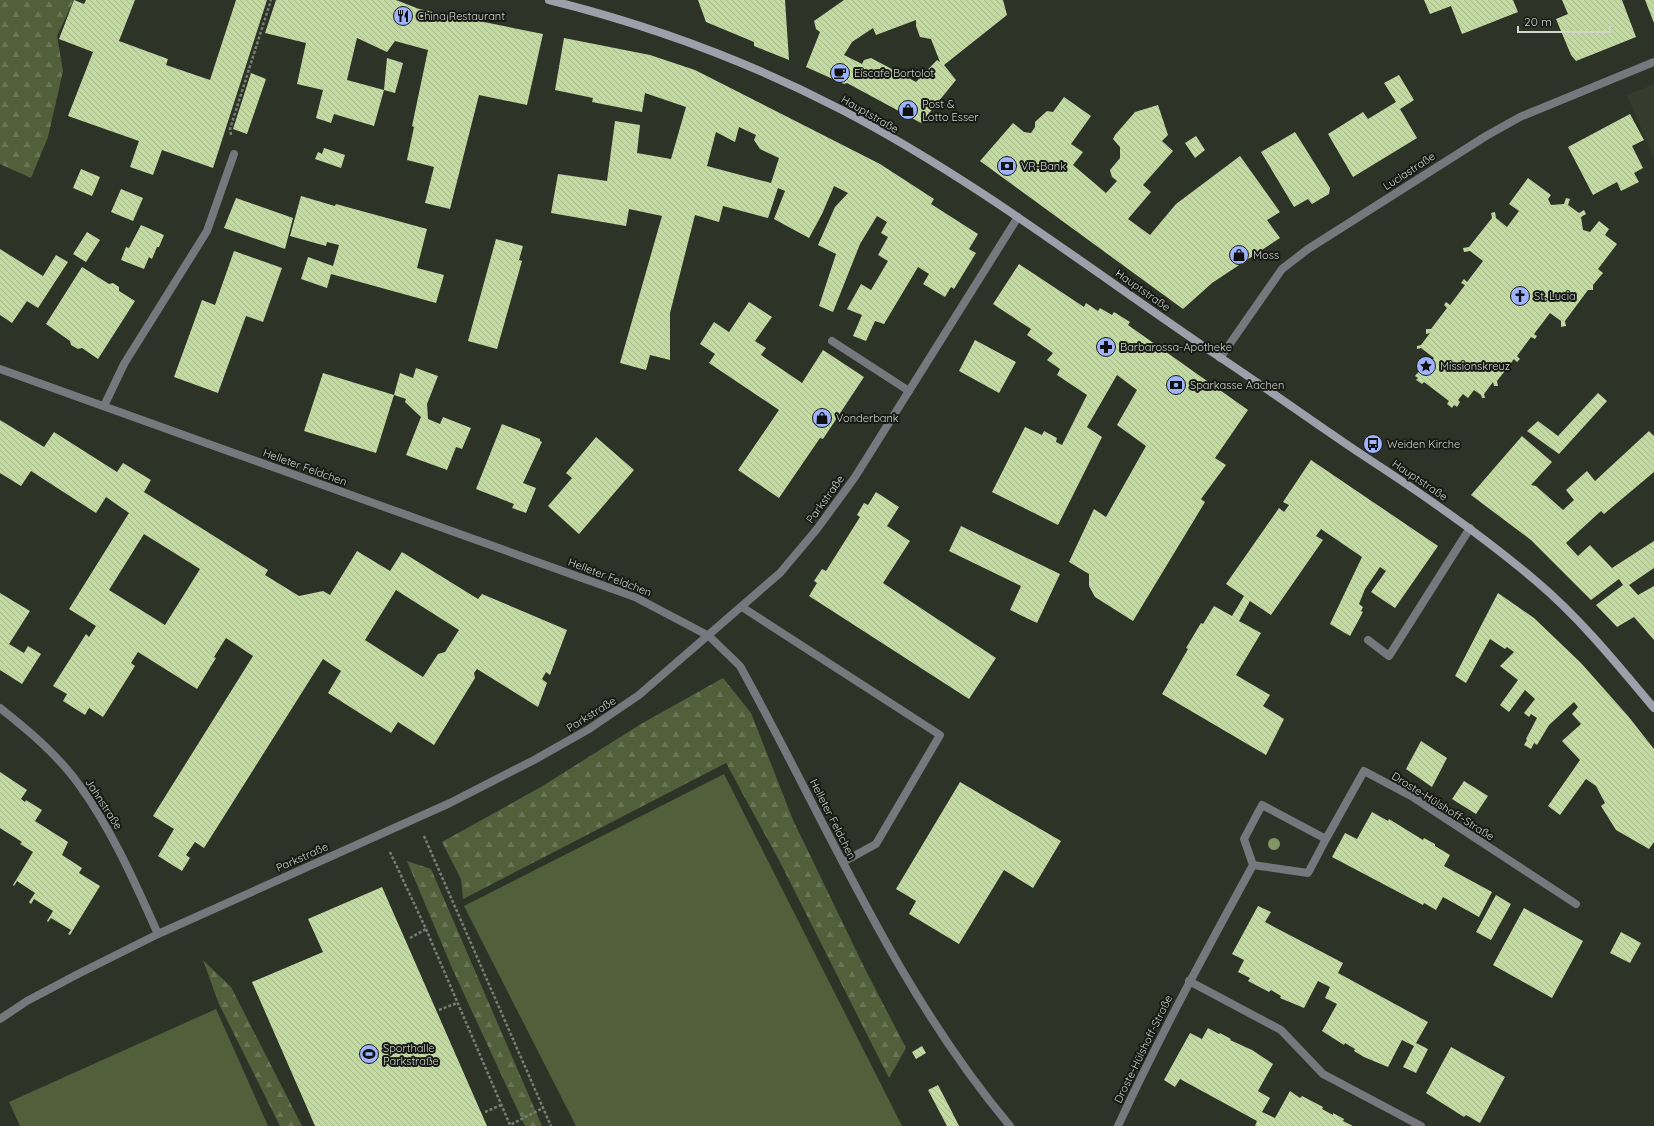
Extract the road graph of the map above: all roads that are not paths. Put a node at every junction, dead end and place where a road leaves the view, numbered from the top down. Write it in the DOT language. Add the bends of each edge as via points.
graph roads {
  1 [pos="550,0"];
  2 [pos="1654,62"];
  3 [pos="234,154"];
  4 [pos="1018,217"];
  5 [pos="832,341"];
  6 [pos="1220,358"];
  7 [pos="0,369"];
  8 [pos="909,391"];
  9 [pos="104,406"];
  10 [pos="1470,528"];
  11 [pos="742,607"];
  12 [pos="709,636"];
  13 [pos="1368,640"];
  14 [pos="0,708"];
  15 [pos="1654,708"];
  16 [pos="1326,840"];
  17 [pos="843,862"];
  18 [pos="1253,865"];
  19 [pos="1576,904"];
  20 [pos="158,934"];
  21 [pos="1189,981"];
  22 [pos="0,1019"];
  23 [pos="1010,1126"];
  24 [pos="1118,1126"];
  25 [pos="1421,1126"];
  1 -- 4 [label="main road, Hauptstraße" via="607,15 774,76 919,154"];
  2 -- 6 [label="street, Luciastraße" via="1513,121 1308,249 1282,269"];
  3 -- 9 [label="street" via="207,231 124,364"];
  4 -- 6 [label="main road, Hauptstraße"];
  4 -- 8 [label="street, Parkstraße"];
  5 -- 8 [label="street"];
  6 -- 10 [label="main road, Hauptstraße" via="1414,487"];
  7 -- 9 [label="street, Helleter Feldchen"];
  8 -- 11 [label="street, Parkstraße" via="855,477 817,530 780,573"];
  9 -- 12 [label="street, Helleter Feldchen" via="635,597"];
  10 -- 13 [label="street" via="1389,656"];
  10 -- 15 [label="main road, Hauptstraße" via="1539,583 1605,649"];
  11 -- 12 [label="street, Parkstraße"];
  11 -- 17 [label="street" via="940,736 876,844"];
  12 -- 17 [label="street, Helleter Feldchen" via="740,666"];
  12 -- 20 [label="street, Parkstraße" via="639,695 589,729 534,760 417,819"];
  14 -- 20 [label="street, Jahnstraße" via="29,731 80,786 112,837"];
  16 -- 18 [label="street, Droste-Hülshoff-Straße" via="1308,873"];
  16 -- 18 [label="street" via="1262,805 1244,839"];
  16 -- 19 [label="street, Droste-Hülshoff-Straße" via="1364,771 1411,796"];
  17 -- 23 [label="street, Helleter Feldchen" via="872,917 951,1048"];
  18 -- 21 [label="street, Droste-Hülshoff-Straße"];
  20 -- 22 [label="street, Parkstraße" via="59,984"];
  21 -- 24 [label="street, Droste-Hülshoff-Straße" via="1145,1066"];
  21 -- 25 [label="street" via="1281,1030 1323,1074"];
}
